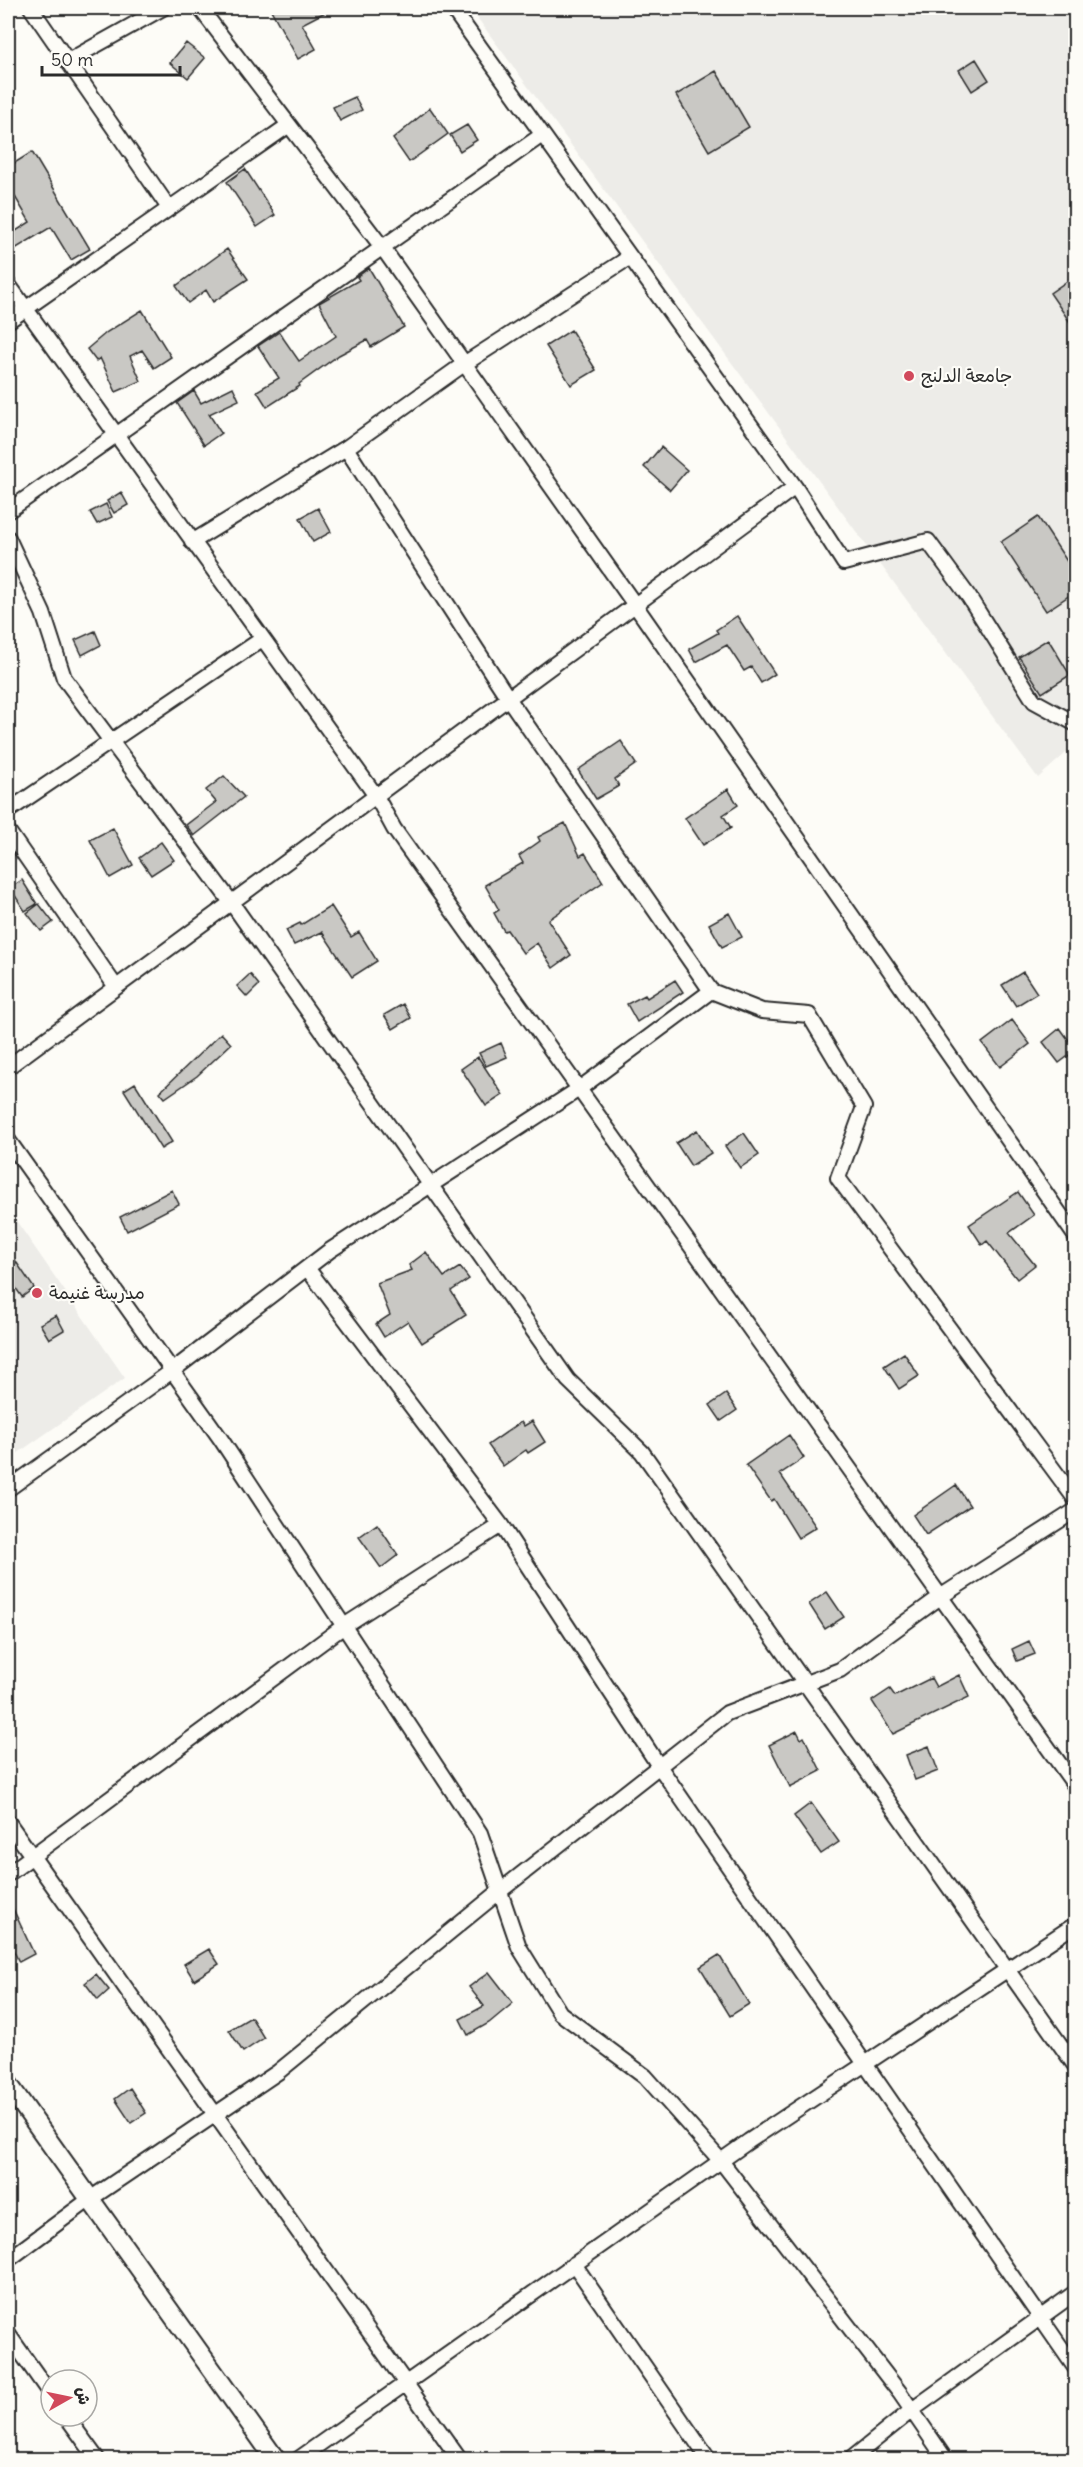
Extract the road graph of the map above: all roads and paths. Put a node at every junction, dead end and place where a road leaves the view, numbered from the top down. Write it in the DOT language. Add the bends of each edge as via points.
graph roads {
  1 [pos="31,8"];
  2 [pos="163,8"];
  3 [pos="200,8"];
  4 [pos="452,8"];
  5 [pos="68,61"];
  6 [pos="289,124"];
  7 [pos="542,135"];
  8 [pos="169,208"];
  9 [pos="382,247"];
  10 [pos="630,258"];
  11 [pos="8,284"];
  12 [pos="25,308"];
  13 [pos="8,321"];
  14 [pos="464,364"];
  15 [pos="115,435"];
  16 [pos="346,448"];
  17 [pos="795,487"];
  18 [pos="8,510"];
  19 [pos="8,538"];
  20 [pos="192,542"];
  21 [pos="635,605"];
  22 [pos="262,639"];
  23 [pos="508,698"];
  24 [pos="1076,724"];
  25 [pos="110,741"];
  26 [pos="376,796"];
  27 [pos="8,811"];
  28 [pos="8,831"];
  29 [pos="231,902"];
  30 [pos="116,987"];
  31 [pos="711,991"];
  32 [pos="8,1067"];
  33 [pos="579,1089"];
  34 [pos="8,1140"];
  35 [pos="431,1185"];
  36 [pos="1076,1237"];
  37 [pos="307,1268"];
  38 [pos="172,1371"];
  39 [pos="8,1489"];
  40 [pos="1076,1500"];
  41 [pos="1076,1510"];
  42 [pos="501,1525"];
  43 [pos="940,1597"];
  44 [pos="344,1626"];
  45 [pos="804,1684"];
  46 [pos="659,1766"];
  47 [pos="1076,1787"];
  48 [pos="8,1822"];
  49 [pos="31,1857"];
  50 [pos="8,1874"];
  51 [pos="500,1891"];
  52 [pos="1076,1924"];
  53 [pos="1006,1970"];
  54 [pos="865,2064"];
  55 [pos="1076,2067"];
  56 [pos="8,2084"];
  57 [pos="214,2115"];
  58 [pos="721,2161"];
  59 [pos="90,2199"];
  60 [pos="8,2260"];
  61 [pos="574,2264"];
  62 [pos="1076,2292"];
  63 [pos="1040,2317"];
  64 [pos="8,2334"];
  65 [pos="1076,2369"];
  66 [pos="39,2378"];
  67 [pos="405,2383"];
  68 [pos="912,2410"];
  69 [pos="75,2428"];
  70 [pos="98,2460"];
  71 [pos="276,2460"];
  72 [pos="297,2460"];
  73 [pos="460,2460"];
  74 [pos="709,2460"];
  75 [pos="850,2460"];
  76 [pos="946,2460"];
  1 -- 5 [label="street"];
  2 -- 5 [label="street"];
  3 -- 6 [label="street"];
  4 -- 7 [label="street"];
  5 -- 8 [label="street"];
  6 -- 8 [label="street"];
  6 -- 9 [label="street"];
  7 -- 9 [label="street"];
  7 -- 10 [label="street"];
  8 -- 12 [label="street"];
  9 -- 14 [label="street"];
  9 -- 15 [label="street"];
  10 -- 14 [label="street"];
  10 -- 17 [label="street"];
  11 -- 12 [label="street"];
  12 -- 13 [label="street"];
  12 -- 15 [label="street"];
  14 -- 16 [label="street"];
  14 -- 21 [label="street"];
  15 -- 18 [label="street"];
  15 -- 20 [label="street"];
  16 -- 20 [label="street"];
  16 -- 23 [label="street"];
  17 -- 21 [label="street"];
  17 -- 24 [label="street" via="844,563 928,541 969,597 1034,701"];
  19 -- 25 [label="street" via="43,613 64,678"];
  20 -- 22 [label="street"];
  21 -- 23 [label="street"];
  21 -- 36 [label="street"];
  22 -- 25 [label="street"];
  22 -- 26 [label="street"];
  23 -- 26 [label="street"];
  23 -- 31 [label="street"];
  25 -- 27 [label="street"];
  25 -- 29 [label="street"];
  26 -- 29 [label="street"];
  26 -- 33 [label="street" via="394,829"];
  28 -- 30 [label="street"];
  29 -- 30 [label="street"];
  29 -- 35 [label="street"];
  30 -- 32 [label="street"];
  31 -- 33 [label="street"];
  31 -- 40 [label="street" via="762,1011 809,1015 864,1107 838,1178"];
  33 -- 35 [label="street"];
  33 -- 43 [label="street"];
  34 -- 38 [label="street"];
  35 -- 37 [label="street"];
  35 -- 45 [label="street" via="568,1380 642,1452"];
  37 -- 38 [label="street"];
  37 -- 42 [label="street"];
  38 -- 39 [label="street"];
  38 -- 44 [label="street"];
  41 -- 43 [label="street"];
  42 -- 44 [label="street"];
  42 -- 46 [label="street"];
  43 -- 45 [label="street" via="840,1670"];
  43 -- 47 [label="street"];
  44 -- 49 [label="street"];
  44 -- 51 [label="street" via="480,1833"];
  45 -- 46 [label="street" via="727,1713"];
  45 -- 53 [label="street"];
  46 -- 51 [label="street"];
  46 -- 54 [label="street"];
  48 -- 49 [label="street"];
  49 -- 50 [label="street"];
  49 -- 57 [label="street"];
  51 -- 57 [label="street" via="278,2072"];
  51 -- 58 [label="street" via="519,1947 560,2013 645,2076"];
  52 -- 53 [label="street"];
  53 -- 54 [label="street"];
  53 -- 55 [label="street"];
  54 -- 58 [label="street"];
  54 -- 63 [label="street"];
  56 -- 59 [label="street"];
  57 -- 59 [label="street"];
  57 -- 67 [label="street"];
  58 -- 61 [label="street"];
  58 -- 68 [label="street"];
  59 -- 60 [label="street"];
  59 -- 71 [label="street"];
  61 -- 67 [label="street"];
  61 -- 74 [label="street"];
  62 -- 63 [label="street"];
  63 -- 65 [label="street"];
  63 -- 68 [label="street"];
  64 -- 66 [label="street"];
  67 -- 72 [label="street"];
  67 -- 73 [label="street"];
  68 -- 75 [label="street"];
  68 -- 76 [label="street"];
  69 -- 70 [label="street"];
}
